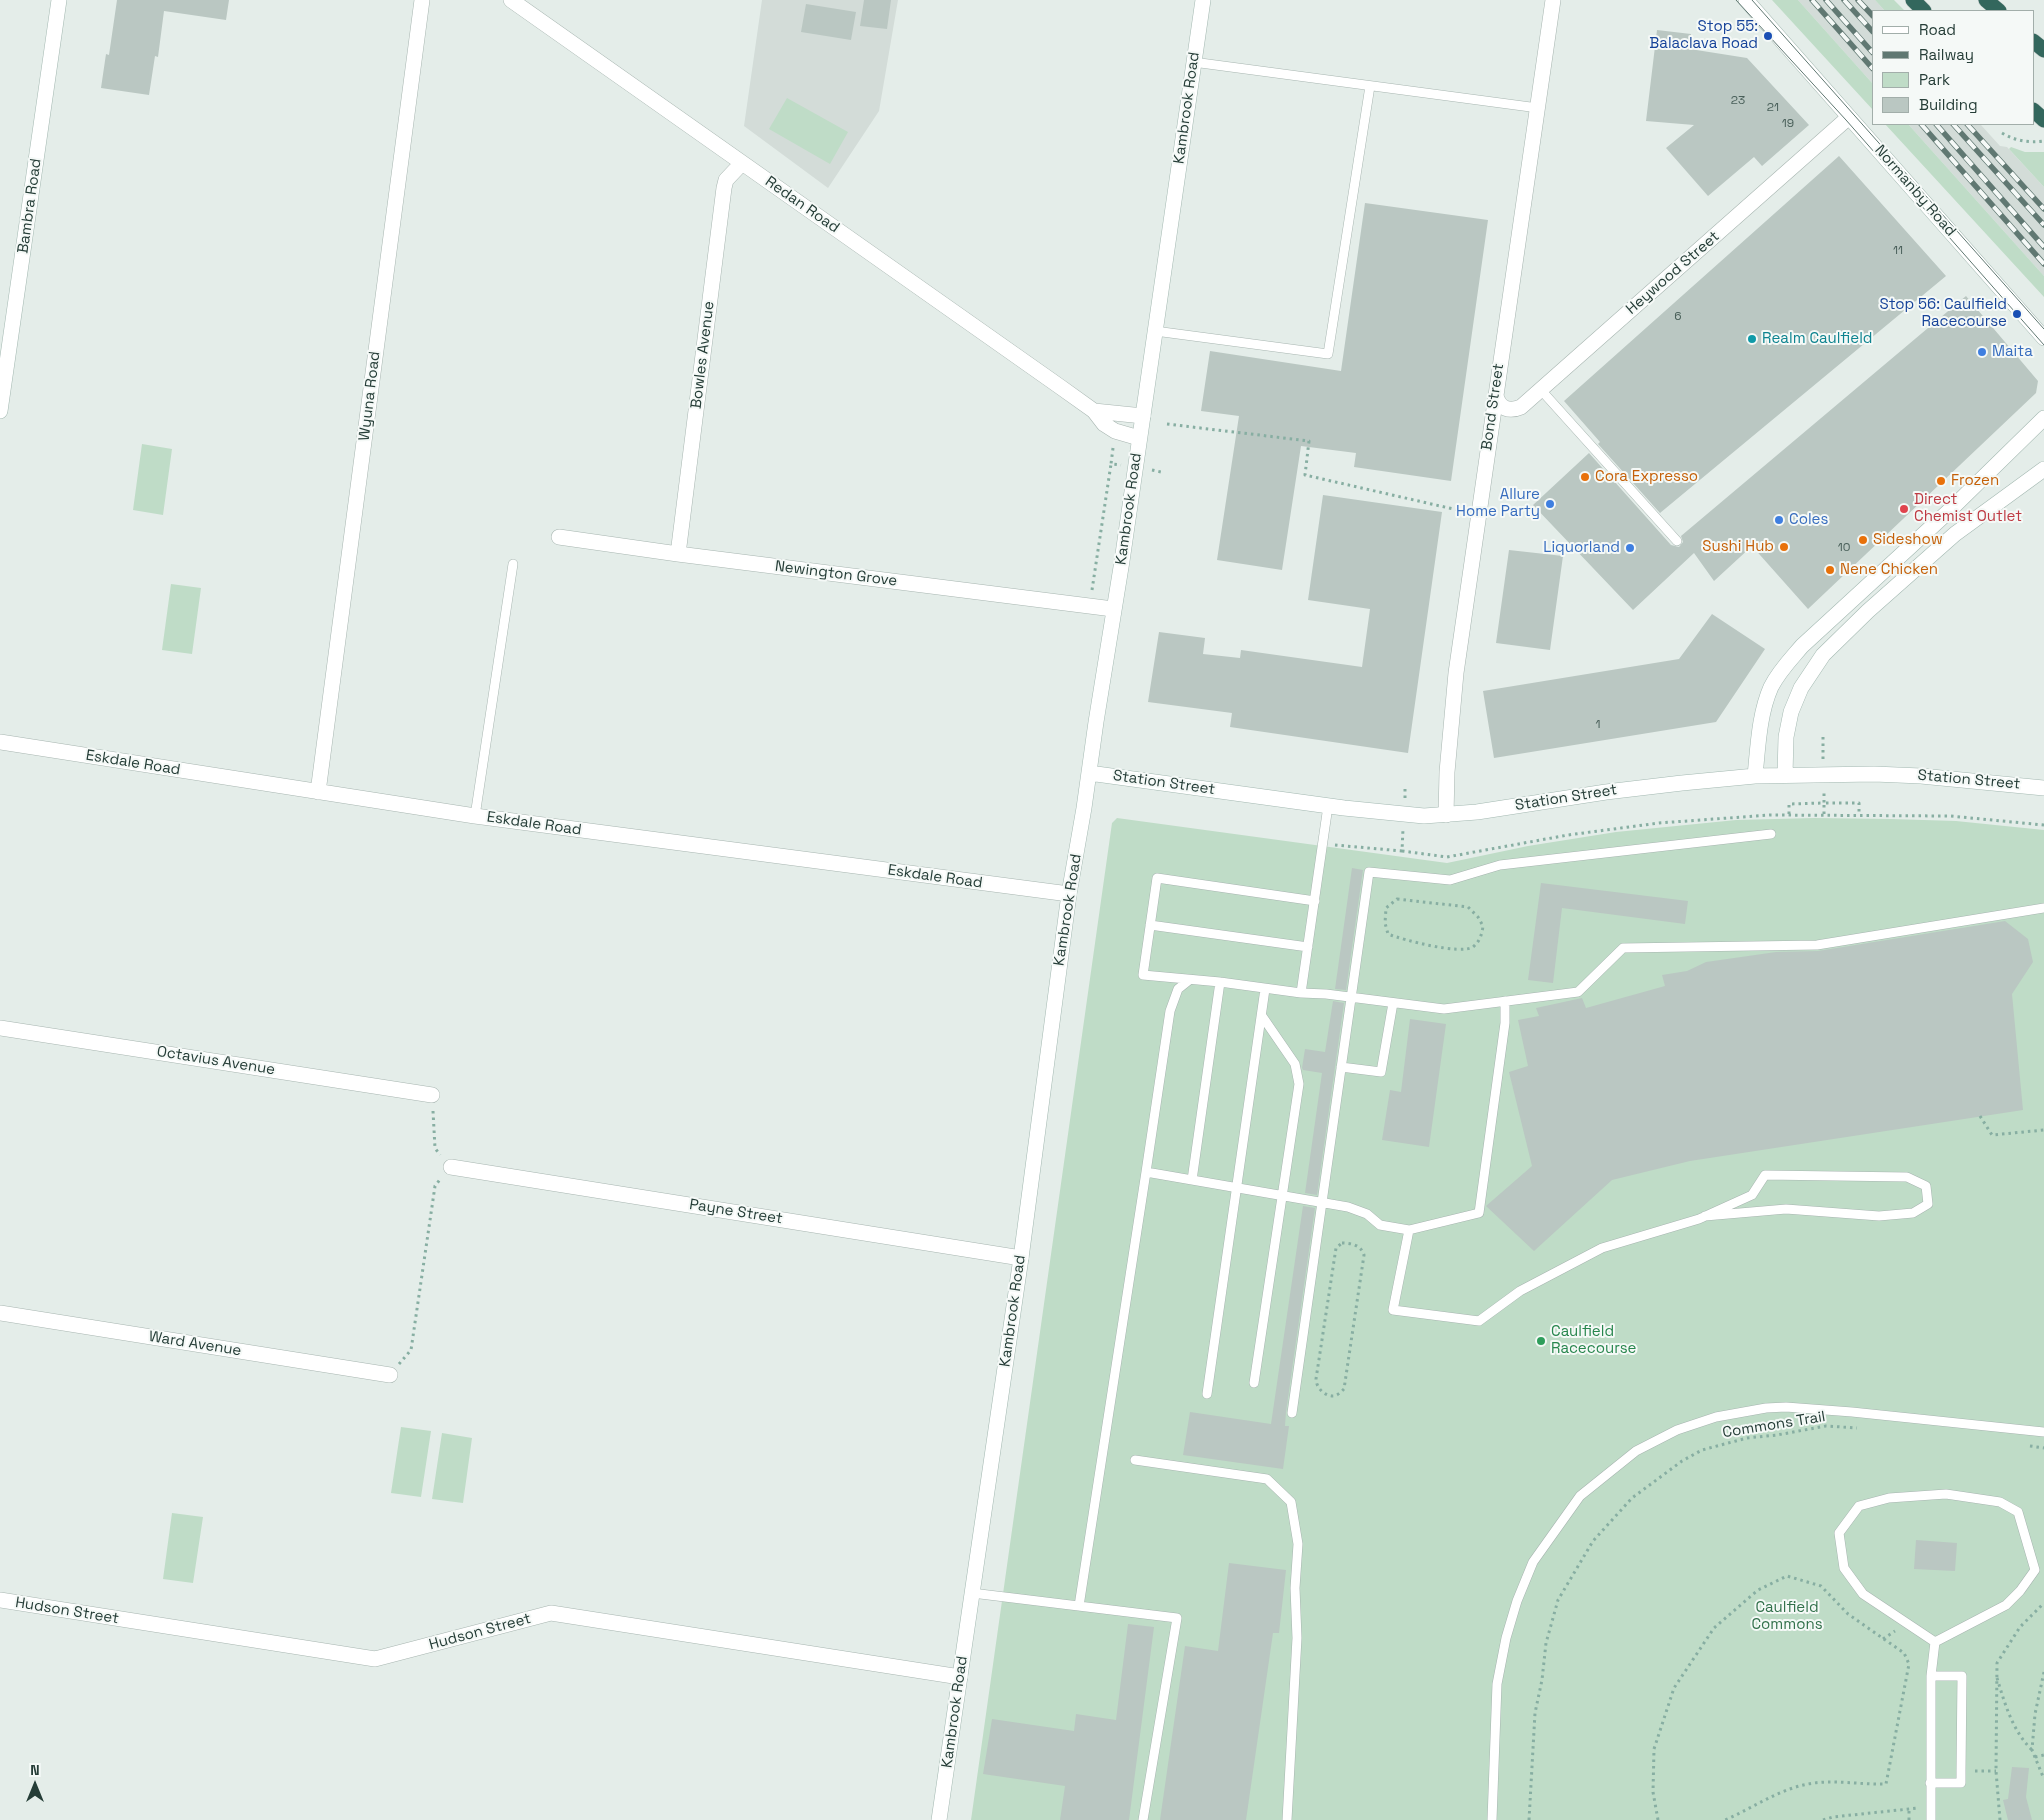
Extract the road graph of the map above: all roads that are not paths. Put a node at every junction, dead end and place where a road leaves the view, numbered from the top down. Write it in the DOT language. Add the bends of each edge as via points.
graph roads {
  1 [pos="59,0"];
  2 [pos="422,0"];
  3 [pos="511,0"];
  4 [pos="1203,0"];
  5 [pos="1553,0"];
  6 [pos="1914,0"];
  7 [pos="1986,0"];
  8 [pos="1748,2"];
  9 [pos="1923,10"];
  10 [pos="1998,10"];
  11 [pos="2034,42"];
  12 [pos="2044,50"];
  13 [pos="1193,62"];
  14 [pos="1370,86"];
  15 [pos="1538,108"];
  16 [pos="2034,111"];
  17 [pos="1849,117"];
  18 [pos="2044,120"];
  19 [pos="742,163"];
  20 [pos="1155,331"];
  21 [pos="2044,338"];
  22 [pos="1541,390"];
  23 [pos="1496,396"];
  24 [pos="0,411"];
  25 [pos="1094,411"];
  26 [pos="1143,416"];
  27 [pos="2044,418"];
  28 [pos="1139,438"];
  29 [pos="2044,469"];
  30 [pos="559,537"];
  31 [pos="1676,541"];
  32 [pos="678,554"];
  33 [pos="513,564"];
  34 [pos="1113,608"];
  35 [pos="0,742"];
  36 [pos="1089,773"];
  37 [pos="1785,775"];
  38 [pos="1755,776"];
  39 [pos="2044,788"];
  40 [pos="318,792"];
  41 [pos="1328,806"];
  42 [pos="1446,815"];
  43 [pos="475,816"];
  44 [pos="1771,834"];
  45 [pos="1069,894"];
  46 [pos="1315,901"];
  47 [pos="2044,908"];
  48 [pos="1150,924"];
  49 [pos="1308,947"];
  50 [pos="1188,981"];
  51 [pos="1220,982"];
  52 [pos="1265,988"];
  53 [pos="1301,993"];
  54 [pos="1350,997"];
  55 [pos="1505,1001"];
  56 [pos="1393,1002"];
  57 [pos="1262,1016"];
  58 [pos="0,1028"];
  59 [pos="1341,1066"];
  60 [pos="432,1095"];
  61 [pos="451,1167"];
  62 [pos="1146,1172"];
  63 [pos="1192,1180"];
  64 [pos="1236,1188"];
  65 [pos="1282,1196"];
  66 [pos="1322,1202"];
  67 [pos="1705,1216"];
  68 [pos="1409,1230"];
  69 [pos="1021,1258"];
  70 [pos="0,1314"];
  71 [pos="390,1375"];
  72 [pos="1254,1384"];
  73 [pos="1207,1394"];
  74 [pos="1292,1413"];
  75 [pos="2044,1432"];
  76 [pos="1136,1460"];
  77 [pos="972,1593"];
  78 [pos="0,1600"];
  79 [pos="1079,1606"];
  80 [pos="1935,1642"];
  81 [pos="1932,1676"];
  82 [pos="960,1677"];
  83 [pos="1930,1783"];
  84 [pos="939,1820"];
  85 [pos="1143,1820"];
  86 [pos="1287,1820"];
  87 [pos="1492,1820"];
  88 [pos="1931,1820"];
  1 -- 24 [label="street, Bambra Road"];
  2 -- 40 [label="street, Wyuna Road"];
  3 -- 19 [label="street, Redan Road"];
  4 -- 13 [label="street, Kambrook Road"];
  5 -- 15 [label="street, Bond Street"];
  6 -- 9 [label="highway"];
  7 -- 10 [label="highway"];
  8 -- 17 [label="street, Normanby Road"];
  11 -- 12 [label="highway"];
  13 -- 14 [label="lane"];
  13 -- 20 [label="street, Kambrook Road"];
  14 -- 15 [label="lane"];
  14 -- 20 [label="lane" via="1328,354"];
  15 -- 23 [label="street, Bond Street"];
  16 -- 18 [label="highway"];
  17 -- 21 [label="street, Normanby Road"];
  17 -- 22 [label="street, Heywood Street"];
  19 -- 25 [label="street, Redan Road"];
  19 -- 32 [label="street, Bowles Avenue" via="726,180 724,188"];
  20 -- 26 [label="street, Kambrook Road"];
  22 -- 23 [label="street, Heywood Street" via="1514,410 1503,407"];
  22 -- 31 [label="lane"];
  23 -- 42 [label="street, Bond Street" via="1456,673"];
  25 -- 26 [label="street, Redan Road"];
  25 -- 28 [label="street, Redan Road" via="1104,424"];
  26 -- 28 [label="street, Kambrook Road"];
  27 -- 38 [label="street" via="1784,666 1767,696 1758,739"];
  28 -- 34 [label="street, Kambrook Road"];
  29 -- 37 [label="street" via="1955,534 1823,654 1801,688 1791,712 1786,738"];
  30 -- 32 [label="street, Newington Grove"];
  32 -- 34 [label="street, Newington Grove"];
  33 -- 43 [label="lane"];
  34 -- 36 [label="street, Kambrook Road"];
  35 -- 40 [label="street, Eskdale Road"];
  36 -- 41 [label="street, Station Street"];
  36 -- 45 [label="street, Kambrook Road"];
  37 -- 38 [label="street, Station Street"];
  37 -- 39 [label="street, Station Street" via="1911,775"];
  38 -- 42 [label="street, Station Street" via="1606,792"];
  40 -- 43 [label="street, Eskdale Road"];
  41 -- 42 [label="street, Station Street" via="1404,816"];
  41 -- 46 [label="lane"];
  43 -- 45 [label="street, Eskdale Road"];
  44 -- 54 [label="lane" via="1500,865 1450,880 1369,872"];
  45 -- 69 [label="street, Kambrook Road"];
  46 -- 48 [label="lane" via="1157,878"];
  46 -- 49 [label="lane"];
  47 -- 55 [label="lane" via="1817,945 1623,948 1578,992"];
  48 -- 49 [label="lane"];
  48 -- 50 [label="lane" via="1143,975"];
  49 -- 53 [label="lane"];
  50 -- 51 [label="lane"];
  50 -- 62 [label="lane" via="1178,989 1170,1011"];
  51 -- 52 [label="lane"];
  51 -- 63 [label="lane"];
  52 -- 53 [label="lane"];
  52 -- 57 [label="lane"];
  53 -- 54 [label="lane"];
  54 -- 56 [label="lane"];
  54 -- 59 [label="lane"];
  55 -- 56 [label="lane" via="1444,1009"];
  55 -- 68 [label="lane" via="1505,1023 1479,1214"];
  56 -- 59 [label="lane" via="1382,1072"];
  57 -- 64 [label="lane"];
  57 -- 65 [label="lane" via="1295,1064 1299,1084"];
  58 -- 60 [label="street, Octavius Avenue"];
  59 -- 66 [label="lane"];
  61 -- 69 [label="street, Payne Street"];
  62 -- 63 [label="lane"];
  62 -- 79 [label="lane"];
  63 -- 64 [label="lane"];
  64 -- 65 [label="lane"];
  64 -- 73 [label="lane"];
  65 -- 66 [label="lane"];
  65 -- 72 [label="lane"];
  66 -- 68 [label="lane" via="1361,1211 1380,1225"];
  66 -- 74 [label="lane"];
  67 -- 67 [label="lane" via="1752,1195 1766,1175 1907,1176 1926,1186 1928,1204 1913,1214 1879,1216 1786,1209"];
  67 -- 68 [label="lane" via="1602,1248 1520,1290 1479,1321 1393,1310"];
  69 -- 77 [label="street, Kambrook Road"];
  70 -- 71 [label="street, Ward Avenue"];
  75 -- 87 [label="lane" via="1786,1407 1716,1417 1677,1430 1636,1451 1580,1496 1534,1562 1517,1601 1496,1684"];
  76 -- 86 [label="lane" via="1267,1479 1291,1502 1298,1544"];
  77 -- 79 [label="lane"];
  77 -- 82 [label="street, Kambrook Road"];
  78 -- 82 [label="street, Hudson Street" via="375,1659 551,1613"];
  79 -- 85 [label="lane" via="1177,1618"];
  80 -- 80 [label="lane" via="1863,1594 1844,1568 1839,1533 1859,1506 1889,1498 1946,1494 2000,1502 2018,1512 2035,1570 2006,1605"];
  80 -- 81 [label="lane"];
  81 -- 83 [label="lane"];
  81 -- 83 [label="lane" via="1962,1676 1961,1783"];
  82 -- 84 [label="street, Kambrook Road"];
  83 -- 88 [label="lane"];
}
